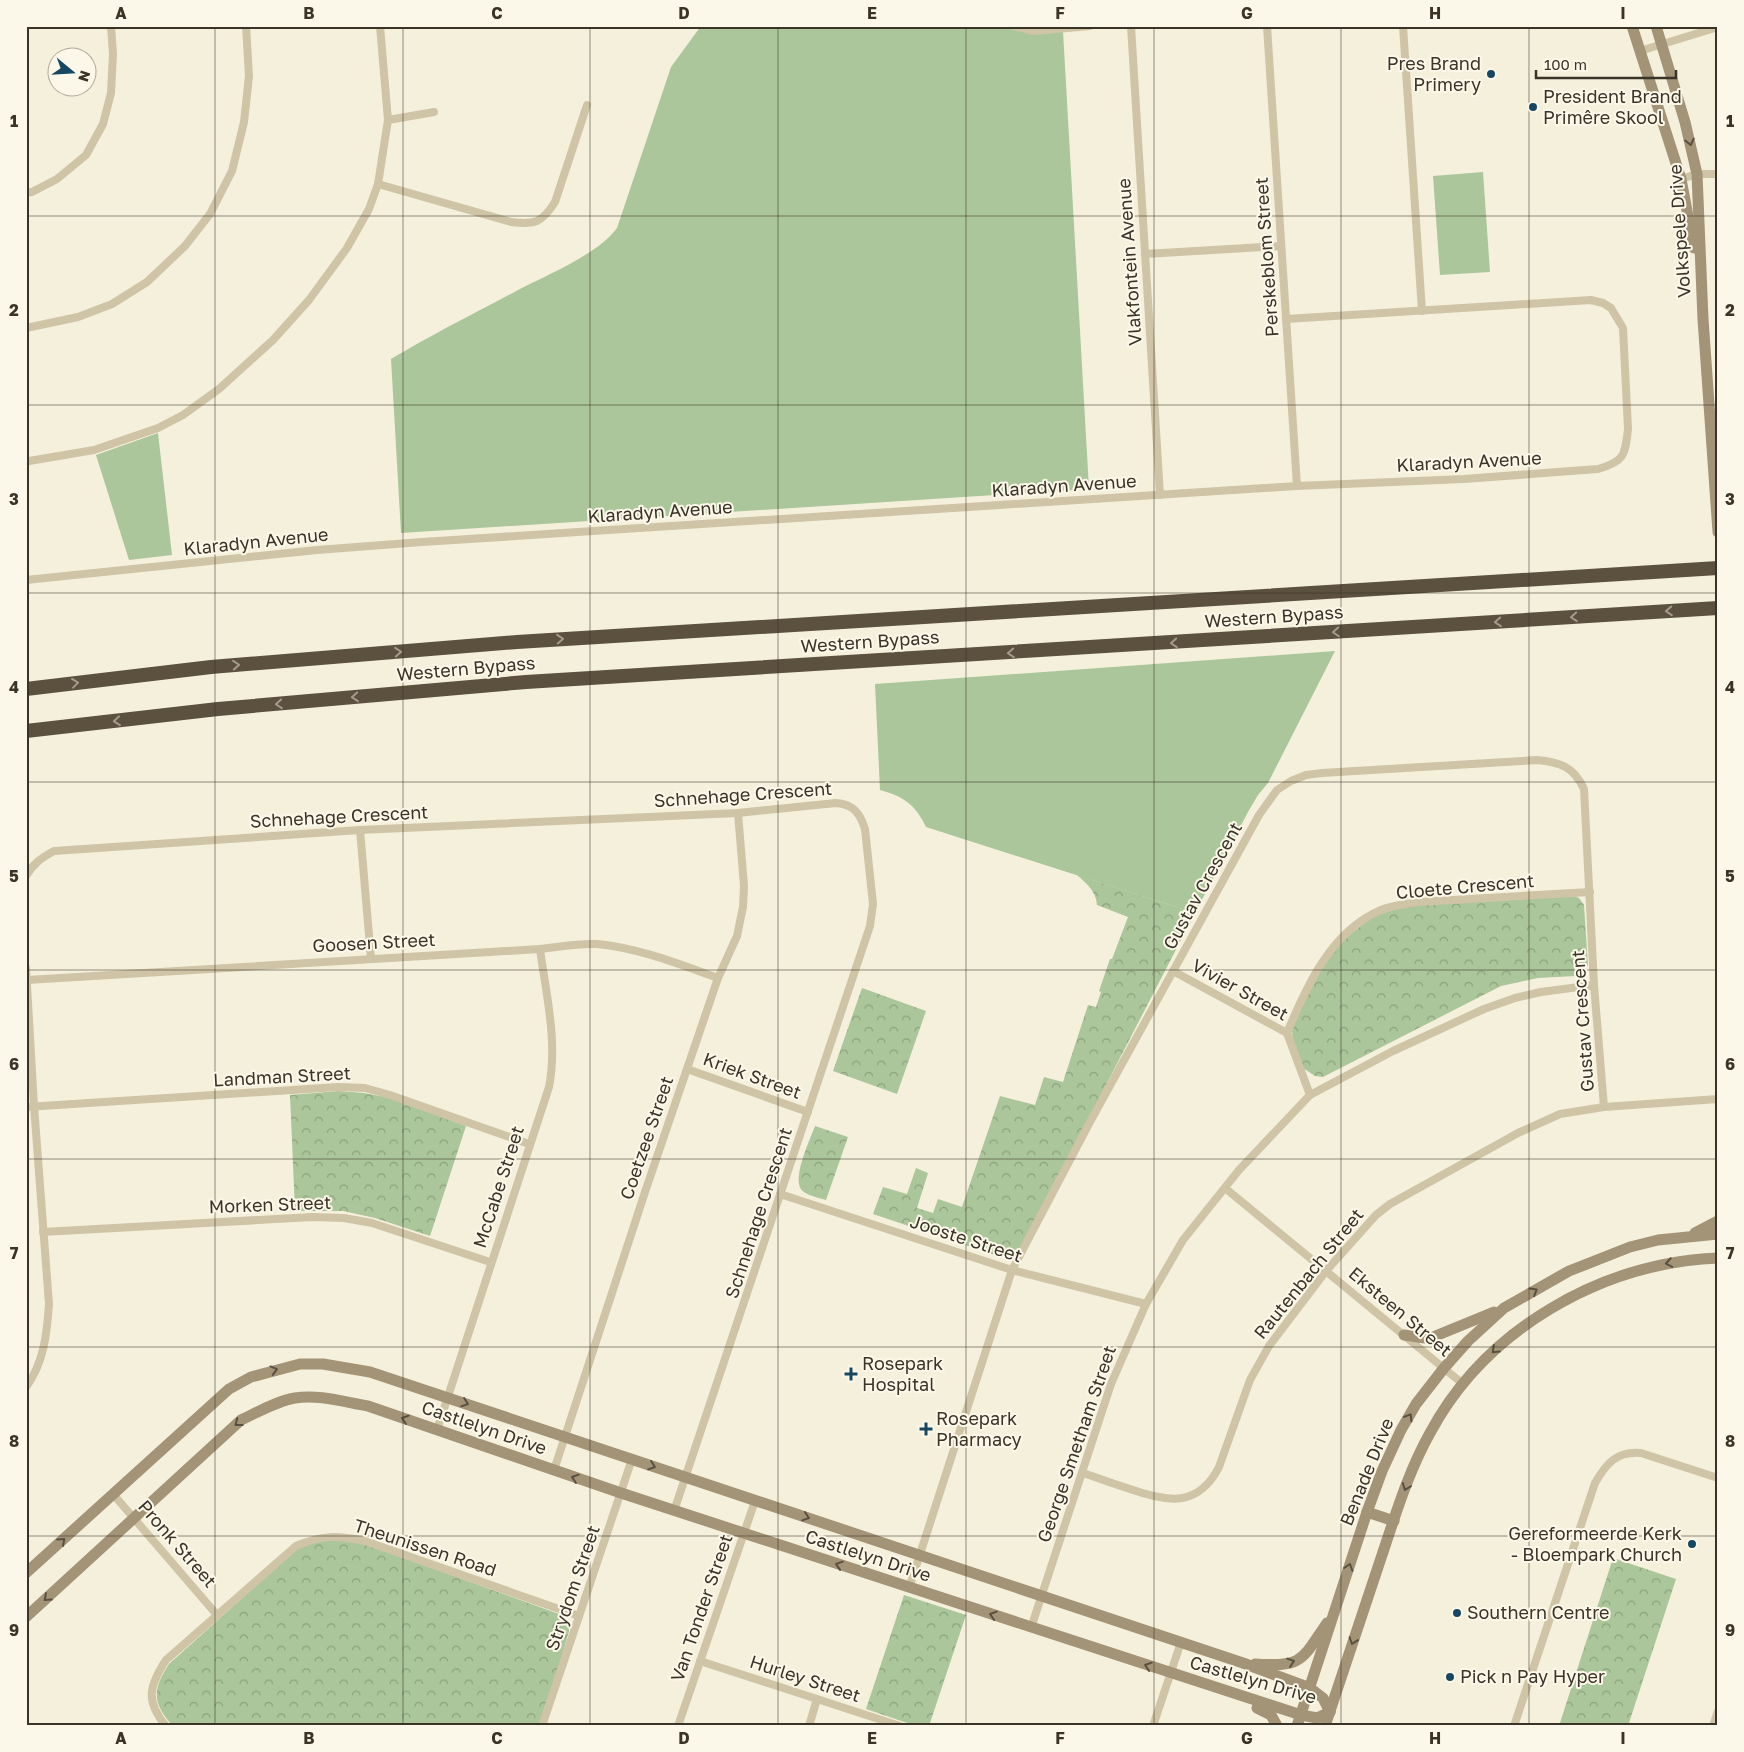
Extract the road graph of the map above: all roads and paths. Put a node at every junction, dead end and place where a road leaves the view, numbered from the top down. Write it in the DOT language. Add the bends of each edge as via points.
graph roads {
  1 [pos="111,26"];
  2 [pos="246,26"];
  3 [pos="380,26"];
  4 [pos="1013,26"];
  5 [pos="1090,26"];
  6 [pos="1131,26"];
  7 [pos="1267,26"];
  8 [pos="1404,26"];
  9 [pos="1632,26"];
  10 [pos="1656,26"];
  11 [pos="1718,27"];
  12 [pos="1662,45"];
  13 [pos="1640,51"];
  14 [pos="587,105"];
  15 [pos="434,112"];
  16 [pos="388,120"];
  17 [pos="1697,174"];
  18 [pos="1718,174"];
  19 [pos="1681,179"];
  20 [pos="378,184"];
  21 [pos="26,193"];
  22 [pos="1281,246"];
  23 [pos="1145,254"];
  24 [pos="1422,311"];
  25 [pos="1703,319"];
  26 [pos="1286,320"];
  27 [pos="26,328"];
  28 [pos="26,464"];
  29 [pos="1297,486"];
  30 [pos="1160,495"];
  31 [pos="1718,532"];
  32 [pos="1718,568"];
  33 [pos="26,580"];
  34 [pos="1718,608"];
  35 [pos="26,689"];
  36 [pos="26,730"];
  37 [pos="738,813"];
  38 [pos="360,830"];
  39 [pos="26,876"];
  40 [pos="1590,892"];
  41 [pos="540,949"];
  42 [pos="371,958"];
  43 [pos="26,968"];
  44 [pos="1173,971"];
  45 [pos="718,978"];
  46 [pos="27,980"];
  47 [pos="1594,985"];
  48 [pos="1287,1033"];
  49 [pos="687,1069"];
  50 [pos="1310,1095"];
  51 [pos="1718,1099"];
  52 [pos="30,1107"];
  53 [pos="1604,1107"];
  54 [pos="808,1112"];
  55 [pos="530,1144"];
  56 [pos="1225,1188"];
  57 [pos="780,1194"];
  58 [pos="1718,1222"];
  59 [pos="43,1232"];
  60 [pos="1718,1234"];
  61 [pos="1686,1236"];
  62 [pos="1718,1258"];
  63 [pos="490,1262"];
  64 [pos="1012,1270"];
  65 [pos="1326,1271"];
  66 [pos="1146,1304"];
  67 [pos="1504,1308"];
  68 [pos="1404,1335"];
  69 [pos="1444,1368"];
  70 [pos="1463,1384"];
  71 [pos="26,1387"];
  72 [pos="447,1397"];
  73 [pos="436,1430"];
  74 [pos="565,1438"];
  75 [pos="632,1460"];
  76 [pos="554,1470"];
  77 [pos="1083,1473"];
  78 [pos="686,1478"];
  79 [pos="1718,1478"];
  80 [pos="621,1493"];
  81 [pos="113,1494"];
  82 [pos="755,1501"];
  83 [pos="674,1511"];
  84 [pos="1367,1512"];
  85 [pos="135,1518"];
  86 [pos="1394,1521"];
  87 [pos="743,1533"];
  88 [pos="920,1554"];
  89 [pos="26,1573"];
  90 [pos="909,1588"];
  91 [pos="1041,1595"];
  92 [pos="28,1612"];
  93 [pos="1334,1614"];
  94 [pos="217,1615"];
  95 [pos="579,1616"];
  96 [pos="1031,1628"];
  97 [pos="1181,1642"];
  98 [pos="700,1661"];
  99 [pos="1243,1663"];
  100 [pos="1171,1674"];
  101 [pos="1310,1688"];
  102 [pos="1227,1692"];
  103 [pos="818,1699"];
  104 [pos="1718,1711"];
  105 [pos="1330,1712"];
  106 [pos="1299,1721"];
  107 [pos="166,1726"];
  108 [pos="542,1726"];
  109 [pos="678,1726"];
  110 [pos="809,1726"];
  111 [pos="900,1726"];
  112 [pos="1153,1726"];
  113 [pos="1277,1726"];
  114 [pos="1325,1726"];
  115 [pos="1514,1726"];
  116 [pos="1713,1726"];
  1 -- 21 [label="street" via="111,94 104,124 86,155 57,179"];
  2 -- 27 [label="street" via="249,76 244,122 232,171 210,214 185,246 147,282 112,304 78,318"];
  3 -- 16 [label="street"];
  4 -- 5 [label="street" via="1034,31"];
  6 -- 23 [label="street, Vlakfontein Avenue"];
  7 -- 22 [label="street, Perskeblom Street"];
  8 -- 24 [label="street"];
  9 -- 13 [label="street, Volkspele Drive"];
  10 -- 12 [label="street, Volkspele Drive"];
  11 -- 12 [label="street"];
  12 -- 13 [label="street"];
  12 -- 17 [label="street, Volkspele Drive, one-way"];
  13 -- 19 [label="street, Volkspele Drive"];
  14 -- 20 [label="street" via="554,202 547,214 536,222 511,222"];
  15 -- 16 [label="street"];
  16 -- 20 [label="street"];
  17 -- 18 [label="street"];
  17 -- 19 [label="street"];
  17 -- 25 [label="street, Volkspele Drive"];
  19 -- 25 [label="street, Volkspele Drive"];
  20 -- 28 [label="street" via="369,209 347,248 309,300 273,340 220,389 158,428 94,450"];
  22 -- 23 [label="street"];
  22 -- 26 [label="street, Perskeblom Street"];
  23 -- 30 [label="street, Vlakfontein Avenue"];
  24 -- 26 [label="street, Klaradyn Avenue"];
  24 -- 29 [label="street, Klaradyn Avenue" via="1591,300 1611,308 1623,328 1628,429 1622,458 1613,465 1598,469"];
  25 -- 31 [label="street, Volkspele Drive"];
  26 -- 29 [label="street, Perskeblom Street"];
  29 -- 30 [label="street, Klaradyn Avenue"];
  30 -- 33 [label="street, Klaradyn Avenue" via="317,550"];
  35 -- 32 [label="highway, Western Bypass, one-way" via="211,667 517,642"];
  34 -- 36 [label="highway, Western Bypass, one-way" via="526,682"];
  37 -- 38 [label="street, Schnehage Crescent"];
  37 -- 45 [label="street, Coetzee Street" via="743,907 737,936"];
  37 -- 54 [label="street, Schnehage Crescent" via="844,804 862,818 865,829 873,904 870,926"];
  38 -- 39 [label="street, Schnehage Crescent" via="54,851 37,862"];
  38 -- 42 [label="street"];
  40 -- 44 [label="street, Gustav Crescent" via="1584,789 1578,776 1554,762 1536,760 1306,775 1277,790 1259,815"];
  40 -- 47 [label="street, Gustav Crescent"];
  40 -- 48 [label="street, Cloete Crescent" via="1418,902 1381,910 1336,943 1318,970"];
  41 -- 42 [label="street, Goosen Street"];
  41 -- 45 [label="street, Goosen Street" via="595,944 624,948"];
  41 -- 55 [label="street, McCabe Street" via="552,1065"];
  42 -- 46 [label="street, Goosen Street"];
  43 -- 46 [label="street"];
  44 -- 48 [label="street, Vivier Street"];
  44 -- 64 [label="street, Gustav Crescent"];
  45 -- 49 [label="street, Coetzee Street"];
  46 -- 52 [label="street"];
  47 -- 50 [label="street, George Smetham Street" via="1541,992 1484,1009 1393,1051"];
  47 -- 53 [label="street, Gustav Crescent"];
  48 -- 50 [label="street, Vivier Street"];
  49 -- 54 [label="street, Kriek Street"];
  49 -- 74 [label="street, Coetzee Street"];
  50 -- 56 [label="street, George Smetham Street"];
  51 -- 53 [label="street, Rautenbach Street"];
  52 -- 55 [label="street, Landman Street" via="338,1087 365,1088"];
  52 -- 59 [label="street"];
  53 -- 65 [label="street, Rautenbach Street" via="1560,1114 1541,1122 1407,1193 1376,1215"];
  54 -- 57 [label="street, Schnehage Crescent"];
  55 -- 63 [label="street, McCabe Street"];
  56 -- 65 [label="street, Eksteen Street"];
  56 -- 66 [label="street, George Smetham Street" via="1183,1240"];
  57 -- 64 [label="street, Jooste Street"];
  57 -- 78 [label="street, Schnehage Crescent"];
  58 -- 61 [label="street"];
  59 -- 63 [label="street, Morken Street" via="344,1218 372,1222"];
  59 -- 71 [label="street" via="49,1304 47,1334 41,1358"];
  60 -- 61 [label="street, Benade Drive"];
  67 -- 61 [label="street, Benade Drive, one-way" via="1587,1263 1658,1240"];
  62 -- 70 [label="street, one-way" via="1669,1263 1614,1277 1583,1290 1524,1326 1493,1352"];
  63 -- 72 [label="street, McCabe Street"];
  64 -- 66 [label="street, Jooste Street"];
  64 -- 88 [label="street, Gustav Crescent"];
  65 -- 68 [label="street, Eksteen Street"];
  65 -- 77 [label="street, Rautenbach Street" via="1261,1359 1250,1380 1219,1467 1204,1488 1192,1496 1158,1498"];
  66 -- 77 [label="street, George Smetham Street" via="1111,1384"];
  67 -- 68 [label="street" via="1433,1336"];
  67 -- 69 [label="street, Benade Drive"];
  68 -- 69 [label="street, Eksteen Street"];
  69 -- 70 [label="street, Eksteen Street"];
  84 -- 69 [label="street, Benade Drive, one-way" via="1401,1430"];
  70 -- 86 [label="street, one-way" via="1430,1433"];
  72 -- 73 [label="street, McCabe Street"];
  72 -- 74 [label="street, Castlelyn Drive, one-way"];
  81 -- 72 [label="street, Castlelyn Drive, one-way" via="229,1389 273,1370 300,1364 323,1364 370,1372"];
  73 -- 76 [label="street, Castlelyn Drive"];
  73 -- 85 [label="street, Castlelyn Drive, one-way" via="368,1406 324,1398 295,1398 241,1420"];
  74 -- 75 [label="street, Castlelyn Drive"];
  74 -- 76 [label="street, Coetzee Street"];
  75 -- 78 [label="street, Castlelyn Drive, one-way"];
  75 -- 80 [label="street, Strydom Street"];
  80 -- 76 [label="street, Castlelyn Drive, one-way"];
  77 -- 91 [label="street, George Smetham Street"];
  78 -- 82 [label="street, Castlelyn Drive"];
  78 -- 83 [label="street, Schnehage Crescent"];
  79 -- 115 [label="street" via="1632,1452 1617,1457 1605,1467 1595,1483"];
  80 -- 83 [label="street, Castlelyn Drive"];
  80 -- 95 [label="street, Strydom Street"];
  81 -- 85 [label="street, Pronk Street"];
  89 -- 81 [label="street, Castlelyn Drive, one-way"];
  82 -- 87 [label="street, Van Tonder Street"];
  82 -- 88 [label="street, Castlelyn Drive, one-way"];
  83 -- 87 [label="street, Castlelyn Drive"];
  84 -- 86 [label="street"];
  93 -- 84 [label="street, Benade Drive, one-way"];
  85 -- 92 [label="street, Castlelyn Drive, one-way"];
  85 -- 94 [label="street, Pronk Street"];
  86 -- 105 [label="street, one-way"];
  90 -- 87 [label="street, Castlelyn Drive, one-way"];
  87 -- 98 [label="street, Van Tonder Street"];
  88 -- 90 [label="street, Gustav Crescent"];
  88 -- 91 [label="street, Castlelyn Drive"];
  96 -- 90 [label="street, Castlelyn Drive, one-way"];
  91 -- 96 [label="street, George Smetham Street"];
  91 -- 97 [label="street, Castlelyn Drive"];
  99 -- 93 [label="street, one-way" via="1282,1665 1295,1662 1303,1657"];
  93 -- 101 [label="street, Benade Drive"];
  94 -- 95 [label="street, Theunissen Road" via="296,1546 312,1539 336,1536 364,1541"];
  94 -- 107 [label="street, Theunissen Road" via="166,1660 156,1676 151,1690 152,1705"];
  95 -- 108 [label="street, Strydom Street"];
  100 -- 96 [label="street, Castlelyn Drive, one-way"];
  97 -- 99 [label="street, Castlelyn Drive"];
  97 -- 100 [label="street"];
  98 -- 103 [label="street, Hurley Street"];
  98 -- 109 [label="street, Van Tonder Street"];
  99 -- 101 [label="street, Castlelyn Drive"];
  100 -- 102 [label="street, Castlelyn Drive"];
  100 -- 112 [label="street"];
  101 -- 105 [label="street, Castlelyn Drive" via="1322,1698"];
  101 -- 106 [label="street, Benade Drive"];
  102 -- 106 [label="street, Castlelyn Drive"];
  102 -- 113 [label="street" via="1271,1715"];
  103 -- 110 [label="street"];
  103 -- 111 [label="street, Hurley Street"];
  104 -- 116 [label="street"];
  105 -- 106 [label="street, Castlelyn Drive"];
  105 -- 114 [label="street"];
}
